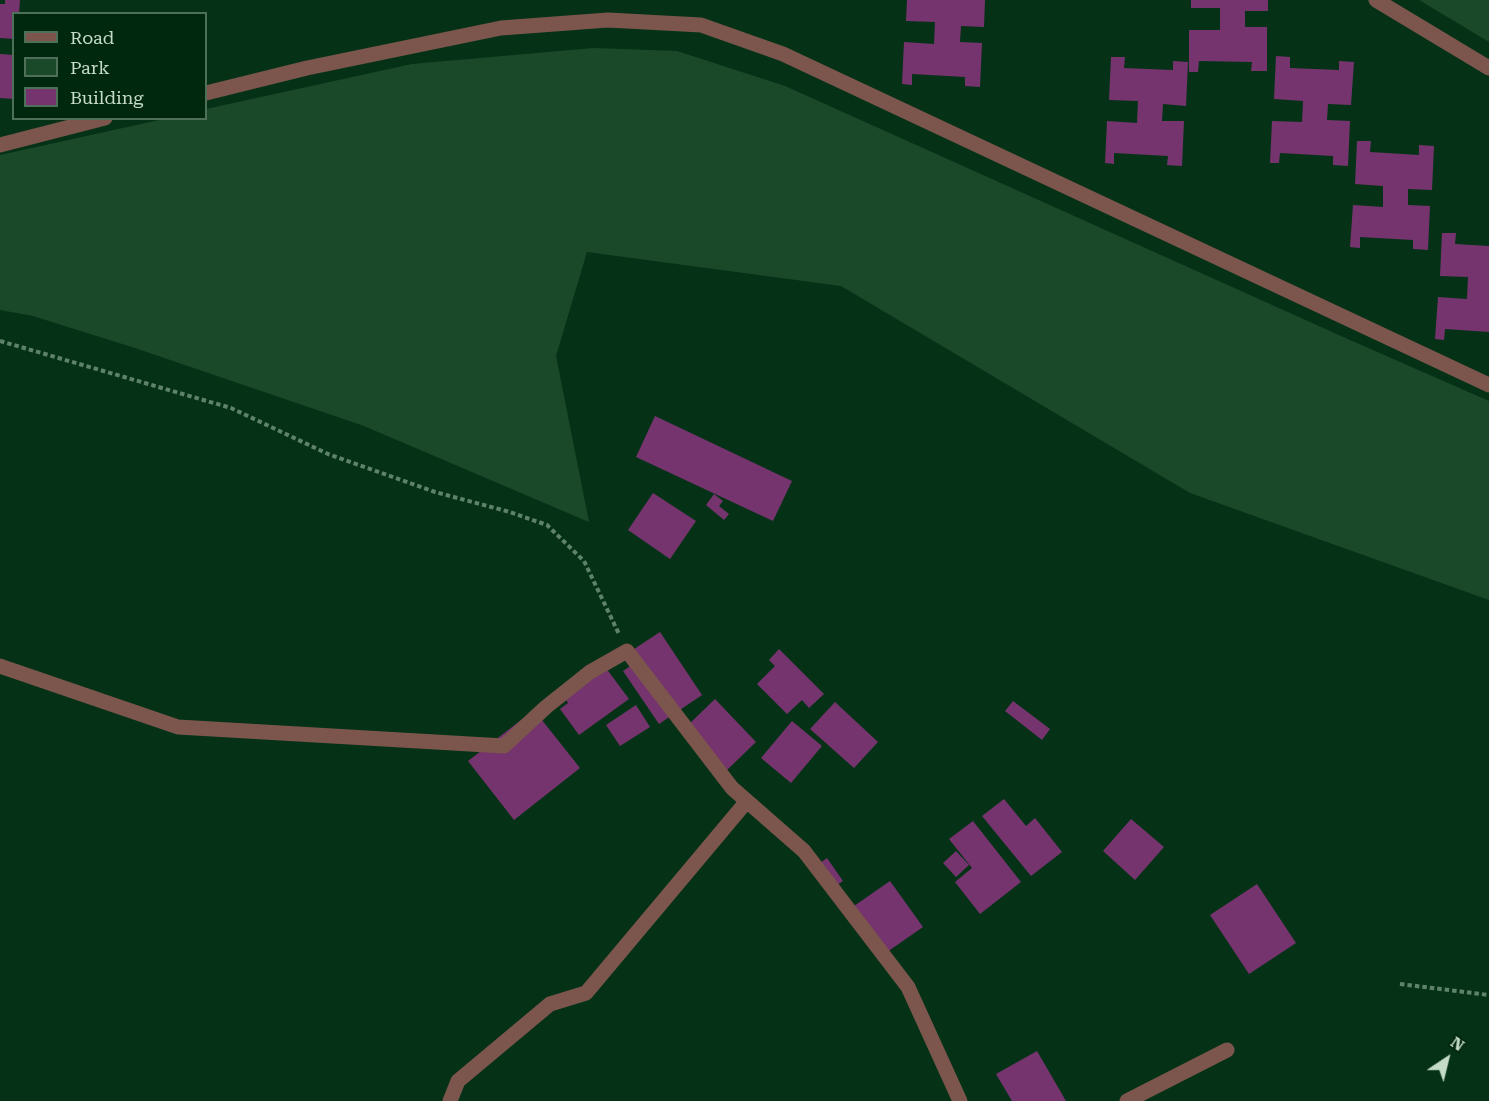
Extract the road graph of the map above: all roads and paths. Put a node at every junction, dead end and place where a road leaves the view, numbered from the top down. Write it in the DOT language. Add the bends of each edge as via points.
graph roads {
  1 [pos="1376,0"];
  2 [pos="1489,68"];
  3 [pos="207,93"];
  4 [pos="97,120"];
  5 [pos="0,145"];
  6 [pos="0,341"];
  7 [pos="1489,385"];
  8 [pos="627,651"];
  9 [pos="0,666"];
  10 [pos="747,801"];
  11 [pos="1400,984"];
  12 [pos="1489,995"];
  13 [pos="1227,1050"];
  14 [pos="450,1101"];
  15 [pos="960,1101"];
  16 [pos="1127,1101"];
  1 -- 2 [label="street"];
  3 -- 7 [label="street" via="501,28 608,20 701,26 783,54"];
  4 -- 5 [label="street"];
  6 -- 8 [label="path" via="231,408 328,454 435,492 547,525 584,561"];
  8 -- 9 [label="street" via="591,672 504,746 178,727"];
  8 -- 10 [label="street" via="732,788"];
  10 -- 14 [label="street" via="586,993 550,1004 458,1081"];
  10 -- 15 [label="street" via="804,851 908,987"];
  11 -- 12 [label="path"];
  13 -- 16 [label="street"];
}
